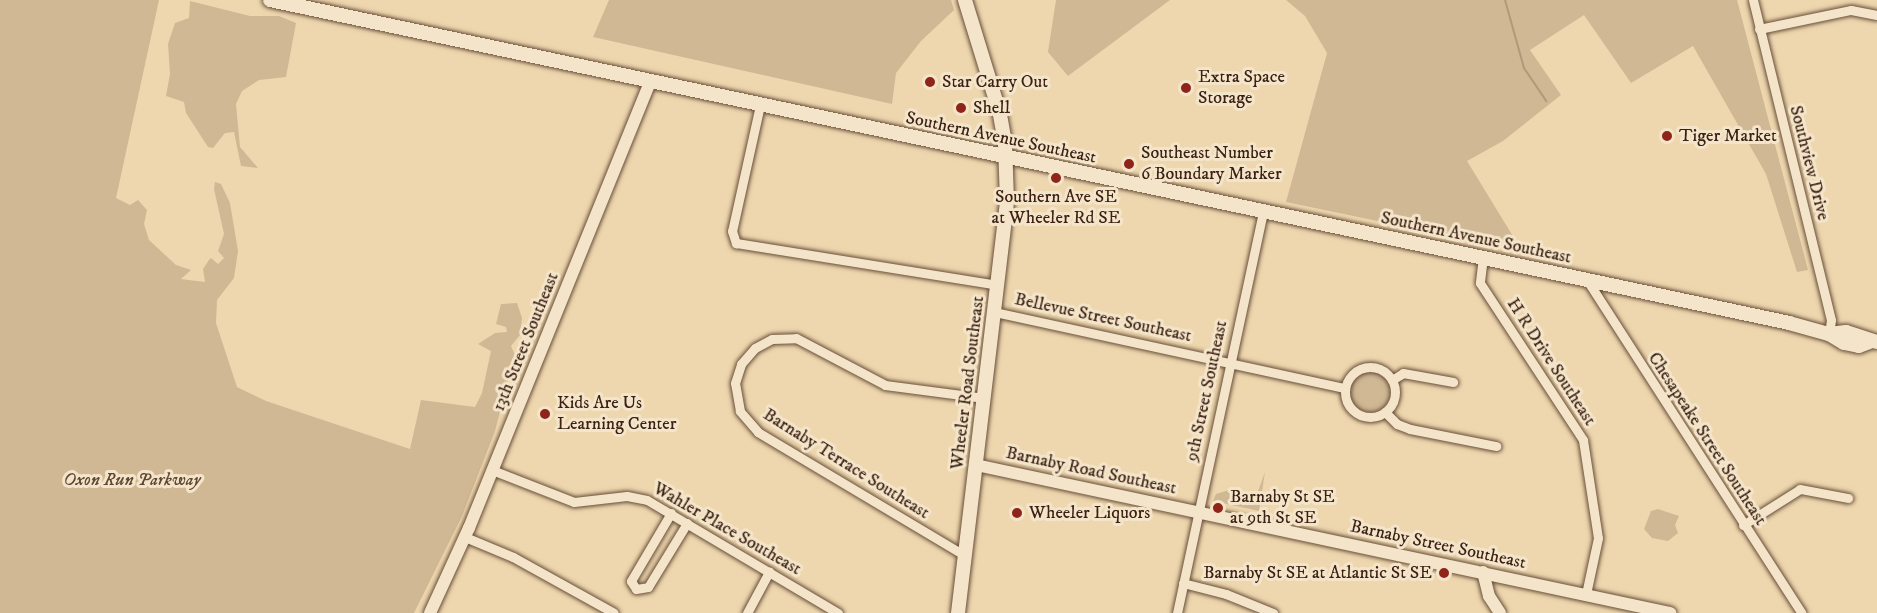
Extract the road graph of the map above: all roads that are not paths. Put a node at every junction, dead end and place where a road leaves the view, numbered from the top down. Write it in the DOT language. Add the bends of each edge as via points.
graph roads {
  1 [pos="270,0"];
  2 [pos="965,0"];
  3 [pos="1753,0"];
  4 [pos="1877,15"];
  5 [pos="1759,29"];
  6 [pos="650,82"];
  7 [pos="760,105"];
  8 [pos="1006,157"];
  9 [pos="1263,212"];
  10 [pos="1483,257"];
  11 [pos="1587,280"];
  12 [pos="998,285"];
  13 [pos="995,312"];
  14 [pos="1829,334"];
  15 [pos="1875,342"];
  16 [pos="1231,362"];
  17 [pos="1392,380"];
  18 [pos="1453,382"];
  19 [pos="1345,388"];
  20 [pos="984,398"];
  21 [pos="1385,412"];
  22 [pos="1496,446"];
  23 [pos="976,465"];
  24 [pos="492,470"];
  25 [pos="1848,498"];
  26 [pos="1198,512"];
  27 [pos="671,513"];
  28 [pos="687,523"];
  29 [pos="1743,525"];
  30 [pos="465,537"];
  31 [pos="964,555"];
  32 [pos="770,572"];
  33 [pos="1483,572"];
  34 [pos="1183,583"];
  35 [pos="1586,594"];
  36 [pos="1654,611"];
  37 [pos="430,613"];
  38 [pos="614,613"];
  39 [pos="747,613"];
  40 [pos="838,613"];
  41 [pos="958,613"];
  42 [pos="1177,613"];
  43 [pos="1273,613"];
  44 [pos="1500,613"];
  45 [pos="1670,613"];
  46 [pos="1802,613"];
  1 -- 6 [label="main road, Southern Avenue Southeast"];
  2 -- 8 [label="main road, Wheeler Road Southeast" via="1000,114"];
  3 -- 5 [label="street, Southview Drive"];
  4 -- 5 [label="street" via="1851,10"];
  5 -- 14 [label="street, Southview Drive" via="1831,320"];
  6 -- 7 [label="main road, Southern Avenue Southeast"];
  6 -- 24 [label="street, 13th Street Southeast"];
  7 -- 8 [label="main road, Southern Avenue Southeast"];
  7 -- 12 [label="street, Bellevue Street Southeast" via="732,236 743,246"];
  8 -- 9 [label="main road, Southern Avenue Southeast"];
  8 -- 12 [label="main road, Wheeler Road Southeast" via="1006,221"];
  9 -- 10 [label="main road, Southern Avenue Southeast"];
  9 -- 16 [label="street, 9th Street Southeast"];
  10 -- 11 [label="main road, Southern Avenue Southeast"];
  10 -- 35 [label="street, H R Drive Southeast" via="1480,283 1582,440 1598,538"];
  11 -- 14 [label="main road, Southern Avenue Southeast"];
  11 -- 29 [label="street, Chesapeake Street Southeast"];
  12 -- 13 [label="main road, Wheeler Road Southeast"];
  13 -- 16 [label="street, Bellevue Street Southeast"];
  13 -- 20 [label="main road, Wheeler Road Southeast"];
  14 -- 15 [label="main road, Southern Avenue Southeast" via="1846,332"];
  16 -- 19 [label="street, Bellevue Street Southeast"];
  16 -- 26 [label="street, 9th Street Southeast"];
  17 -- 18 [label="street" via="1403,373"];
  17 -- 19 [label="street" via="1382,370 1367,367 1353,374"];
  17 -- 21 [label="street" via="1395,397"];
  19 -- 21 [label="street" via="1347,401 1357,414 1372,417"];
  20 -- 23 [label="main road, Wheeler Road Southeast"];
  20 -- 31 [label="street, Barnaby Terrace Southeast" via="885,385 796,338 772,339 755,348 741,363 735,383 739,409 758,432"];
  21 -- 22 [label="street" via="1396,424 1410,429"];
  23 -- 26 [label="street, Barnaby Road Southeast"];
  23 -- 31 [label="main road, Wheeler Road Southeast"];
  24 -- 27 [label="street, Wahler Place Southeast" via="574,502 635,496"];
  24 -- 30 [label="street, 13th Street Southeast"];
  25 -- 29 [label="street" via="1800,489"];
  26 -- 33 [label="street, Barnaby Street Southeast"];
  26 -- 34 [label="street, 9th Street Southeast"];
  27 -- 28 [label="street, Wahler Place Southeast"];
  27 -- 28 [label="street" via="631,581 636,589 648,587"];
  28 -- 32 [label="street, Wahler Place Southeast"];
  29 -- 46 [label="street, Chesapeake Street Southeast"];
  30 -- 37 [label="street, 13th Street Southeast"];
  30 -- 38 [label="street" via="517,559"];
  31 -- 41 [label="main road, Wheeler Road Southeast"];
  32 -- 39 [label="street"];
  32 -- 40 [label="street, Wahler Place Southeast"];
  33 -- 35 [label="street, Barnaby Street Southeast"];
  33 -- 44 [label="street" via="1489,596"];
  34 -- 42 [label="street, 9th Street Southeast"];
  34 -- 43 [label="street" via="1226,594"];
  35 -- 36 [label="street, Barnaby Street Southeast"];
  36 -- 45 [label="street, Barnaby Street Southeast"];
}
